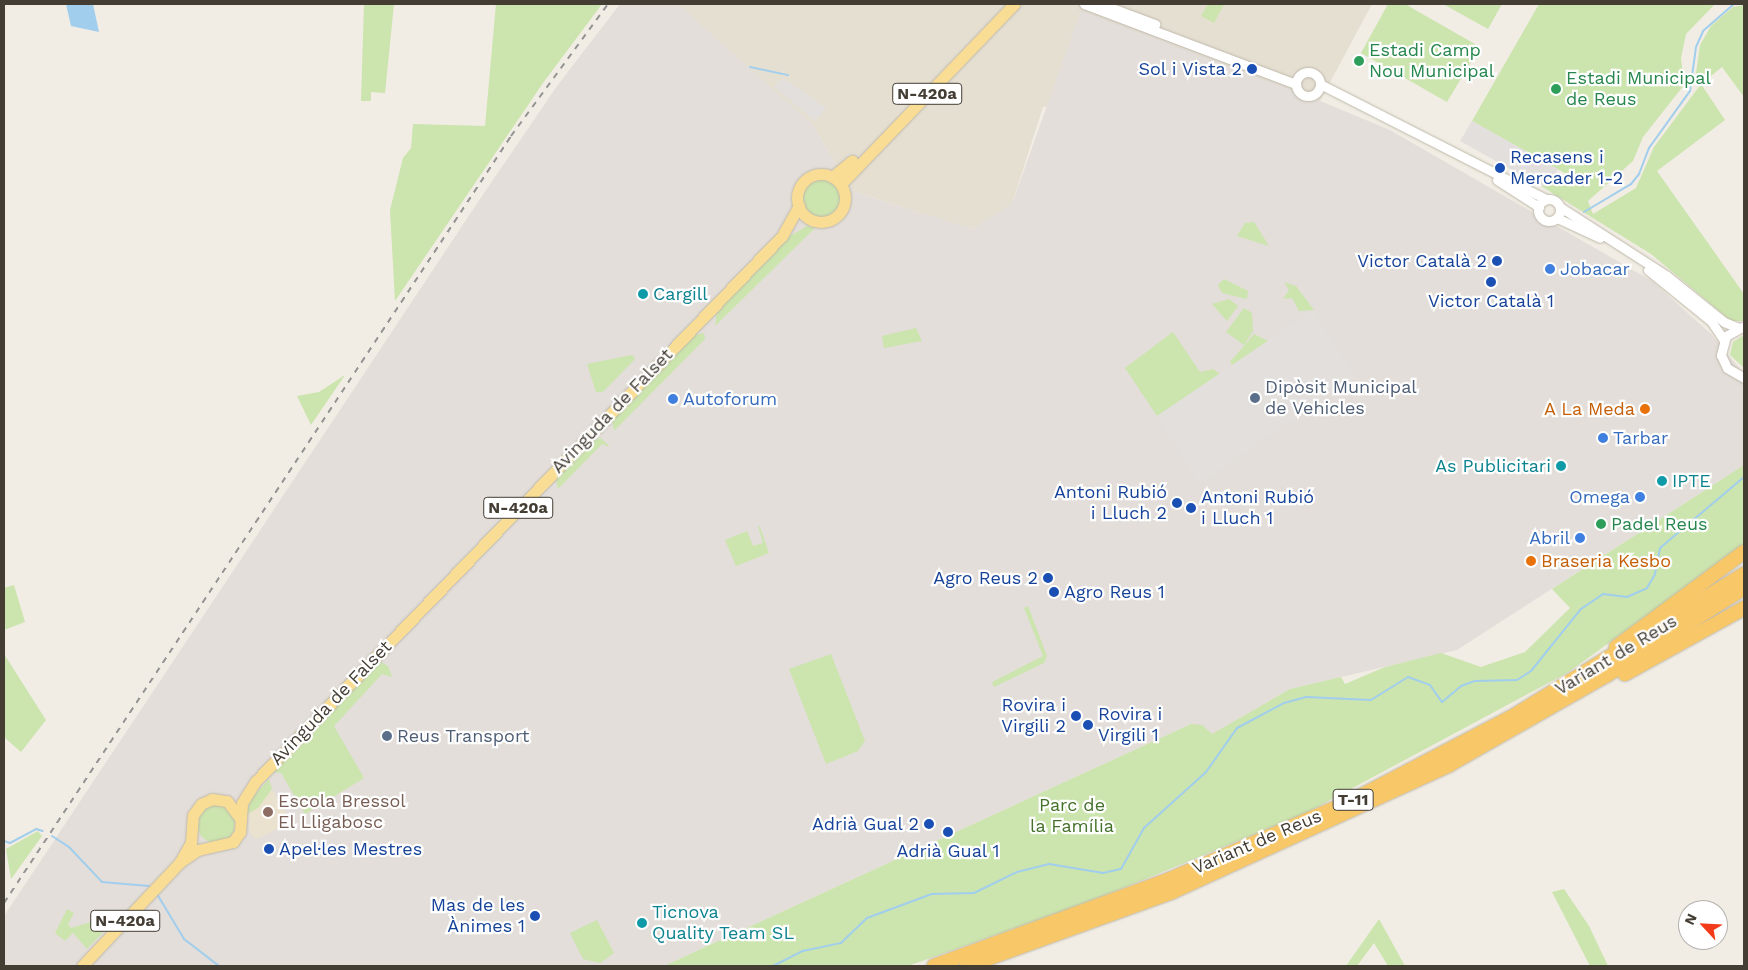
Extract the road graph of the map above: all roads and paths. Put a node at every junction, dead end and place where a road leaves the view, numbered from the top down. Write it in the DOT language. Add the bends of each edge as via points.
graph roads {
  1 [pos="1005,4"];
  2 [pos="1014,4"];
  3 [pos="1084,4"];
  4 [pos="1101,4"];
  5 [pos="1298,80"];
  6 [pos="1319,87"];
  7 [pos="836,180"];
  8 [pos="1546,199"];
  9 [pos="799,205"];
  10 [pos="1539,207"];
  11 [pos="1560,208"];
  12 [pos="1557,218"];
  13 [pos="812,221"];
  14 [pos="782,236"];
  15 [pos="1742,327"];
  16 [pos="1724,340"];
  17 [pos="1744,378"];
  18 [pos="1744,552"];
  19 [pos="1744,574"];
  20 [pos="1744,588"];
  21 [pos="1744,608"];
  22 [pos="1510,718"];
  23 [pos="1499,737"];
  24 [pos="256,781"];
  25 [pos="223,800"];
  26 [pos="240,818"];
  27 [pos="192,829"];
  28 [pos="210,848"];
  29 [pos="180,862"];
  30 [pos="82,966"];
  31 [pos="934,966"];
  32 [pos="967,966"];
  1 -- 7 [label="main road, N-420a"];
  2 -- 7 [label="main road, N-420a"];
  3 -- 5 [label="street"];
  4 -- 5 [label="street"];
  5 -- 6 [label="street" via="1311,72"];
  5 -- 6 [label="street" via="1305,95"];
  6 -- 8 [label="street"];
  6 -- 10 [label="street" via="1412,133"];
  7 -- 9 [label="main road, N-420a" via="810,178 799,190"];
  7 -- 13 [label="main road, N-420a" via="845,193 843,209 828,221"];
  8 -- 10 [label="street"];
  8 -- 11 [label="street"];
  9 -- 13 [label="main road"];
  9 -- 14 [label="main road, Avinguda de Falset / N-420a"];
  10 -- 12 [label="street" via="1543,219"];
  11 -- 12 [label="street"];
  11 -- 15 [label="street" via="1667,276 1724,322"];
  12 -- 16 [label="street" via="1615,247 1671,286 1711,321"];
  13 -- 14 [label="main road, Avinguda de Falset / N-420a"];
  14 -- 24 [label="main road, Avinguda de Falset / N-420a"];
  15 -- 16 [label="street"];
  16 -- 17 [label="street" via="1722,361"];
  18 -- 22 [label="highway" via="1596,662"];
  19 -- 22 [label="highway, Variant de Reus / T-11"];
  20 -- 23 [label="highway, Variant de Reus / T-11"];
  21 -- 23 [label="highway" via="1541,720"];
  22 -- 31 [label="highway, Variant de Reus / T-11" via="1277,835"];
  23 -- 32 [label="highway, Variant de Reus / T-11" via="1284,844 1172,892"];
  24 -- 25 [label="main road, N-420a"];
  24 -- 26 [label="main road, N-420a" via="242,803"];
  25 -- 26 [label="main road"];
  25 -- 27 [label="main road, N-420a" via="201,804 193,815"];
  26 -- 28 [label="main road, N-420a" via="240,832 233,842"];
  27 -- 28 [label="main road" via="198,841"];
  27 -- 29 [label="main road, N-420a"];
  28 -- 29 [label="main road, N-420a"];
  29 -- 30 [label="main road, N-420a"];
}
